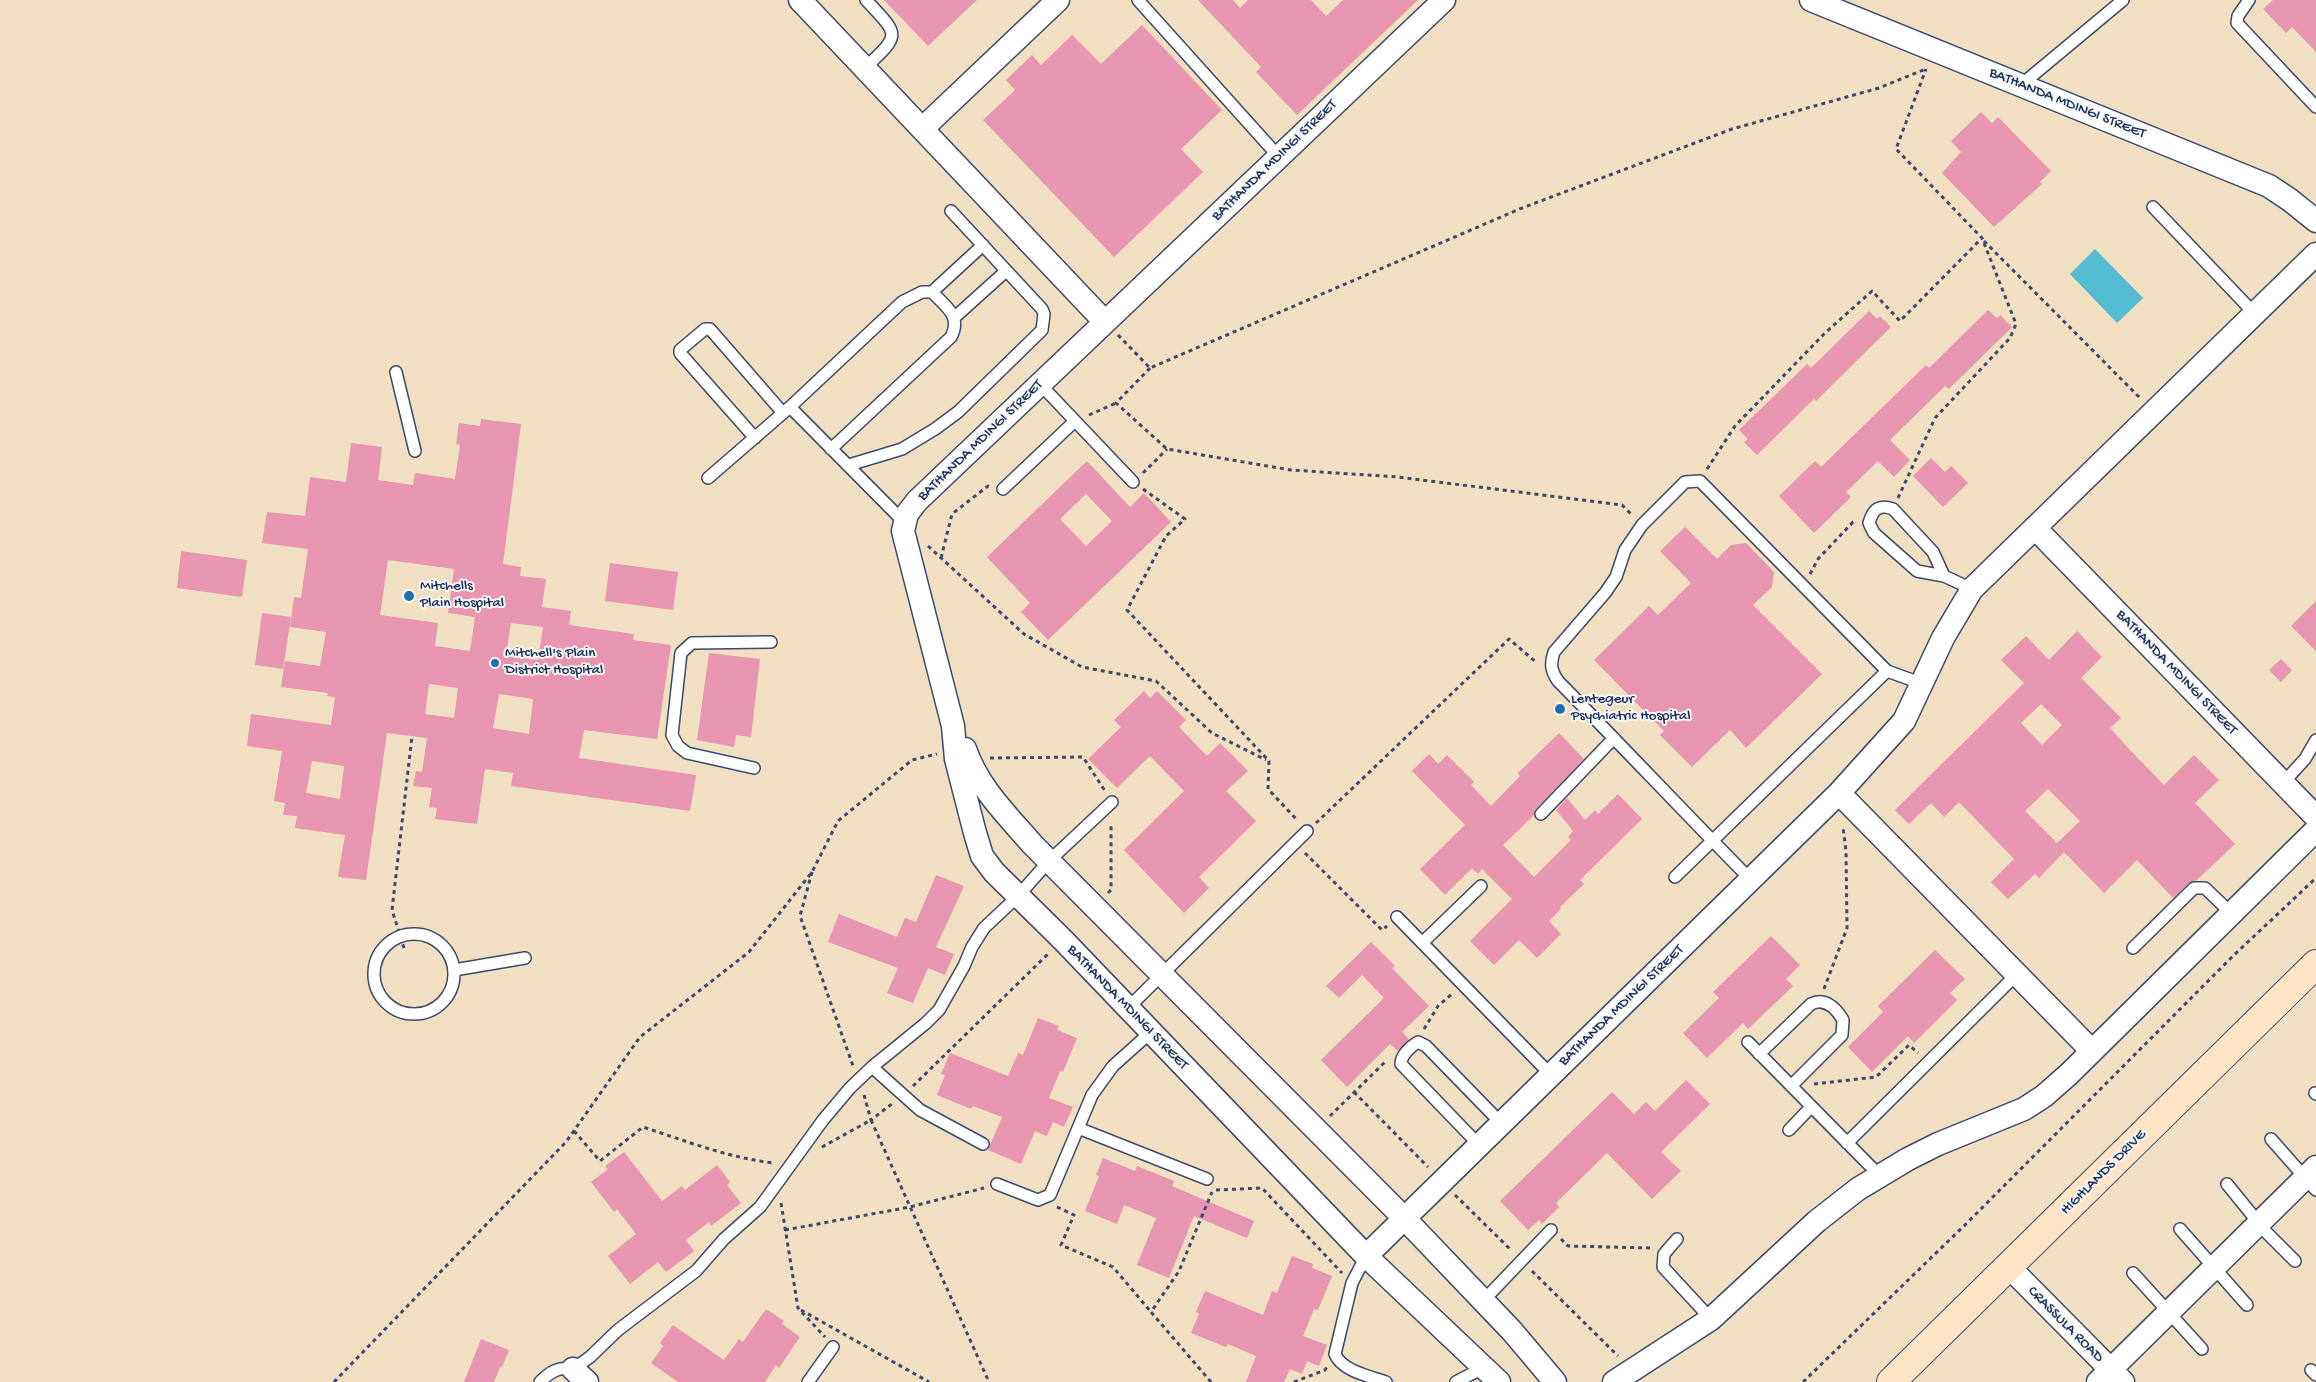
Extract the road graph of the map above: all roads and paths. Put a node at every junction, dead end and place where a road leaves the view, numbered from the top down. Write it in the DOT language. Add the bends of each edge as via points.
graph roads {
  1 [pos="800,0"];
  2 [pos="866,0"];
  3 [pos="1058,0"];
  4 [pos="1138,0"];
  5 [pos="1444,0"];
  6 [pos="1811,0"];
  7 [pos="2123,0"];
  8 [pos="2249,0"];
  9 [pos="865,68"];
  10 [pos="2021,85"];
  11 [pos="2316,108"];
  12 [pos="922,128"];
  13 [pos="1279,157"];
  14 [pos="2153,207"];
  15 [pos="951,211"];
  16 [pos="2316,222"];
  17 [pos="1982,238"];
  18 [pos="983,245"];
  19 [pos="2316,254"];
  20 [pos="1006,271"];
  21 [pos="932,292"];
  22 [pos="2255,314"];
  23 [pos="955,317"];
  24 [pos="1105,322"];
  25 [pos="1150,368"];
  26 [pos="396,372"];
  27 [pos="1040,384"];
  28 [pos="1116,403"];
  29 [pos="787,410"];
  30 [pos="2154,413"];
  31 [pos="1075,421"];
  32 [pos="755,438"];
  33 [pos="831,449"];
  34 [pos="1167,449"];
  35 [pos="415,451"];
  36 [pos="849,465"];
  37 [pos="708,478"];
  38 [pos="1700,480"];
  39 [pos="1133,482"];
  40 [pos="1003,489"];
  41 [pos="1894,509"];
  42 [pos="904,522"];
  43 [pos="1869,523"];
  44 [pos="1642,525"];
  45 [pos="2036,529"];
  46 [pos="941,558"];
  47 [pos="1944,576"];
  48 [pos="1803,586"];
  49 [pos="1972,589"];
  50 [pos="772,642"];
  51 [pos="1887,671"];
  52 [pos="1558,681"];
  53 [pos="1923,684"];
  54 [pos="412,736"];
  55 [pos="956,737"];
  56 [pos="1614,738"];
  57 [pos="2316,740"];
  58 [pos="1269,761"];
  59 [pos="754,768"];
  60 [pos="2284,783"];
  61 [pos="1839,793"];
  62 [pos="1112,802"];
  63 [pos="1541,814"];
  64 [pos="2316,817"];
  65 [pos="2316,830"];
  66 [pos="1307,831"];
  67 [pos="1712,841"];
  68 [pos="1048,861"];
  69 [pos="812,872"];
  70 [pos="1675,877"];
  71 [pos="2316,878"];
  72 [pos="1751,880"];
  73 [pos="1481,886"];
  74 [pos="1018,896"];
  75 [pos="1097,910"];
  76 [pos="2232,913"];
  77 [pos="1397,917"];
  78 [pos="1063,940"];
  79 [pos="402,942"];
  80 [pos="1422,942"];
  81 [pos="2133,948"];
  82 [pos="525,958"];
  83 [pos="2316,964"];
  84 [pos="454,970"];
  85 [pos="1161,974"];
  86 [pos="2017,974"];
  87 [pos="1463,984"];
  88 [pos="1820,1002"];
  89 [pos="1128,1008"];
  90 [pos="1150,1032"];
  91 [pos="1748,1042"];
  92 [pos="1415,1044"];
  93 [pos="2091,1050"];
  94 [pos="1759,1054"];
  95 [pos="1401,1060"];
  96 [pos="1928,1063"];
  97 [pos="872,1067"];
  98 [pos="1552,1075"];
  99 [pos="858,1081"];
  100 [pos="1791,1086"];
  101 [pos="1354,1092"];
  102 [pos="903,1095"];
  103 [pos="1811,1107"];
  104 [pos="871,1120"];
  105 [pos="1502,1124"];
  106 [pos="1078,1128"];
  107 [pos="1316,1129"];
  108 [pos="1789,1130"];
  109 [pos="574,1131"];
  110 [pos="2271,1140"];
  111 [pos="1847,1143"];
  112 [pos="983,1144"];
  113 [pos="1480,1146"];
  114 [pos="789,1165"];
  115 [pos="1879,1175"];
  116 [pos="1206,1179"];
  117 [pos="2312,1179"];
  118 [pos="1443,1182"];
  119 [pos="997,1184"];
  120 [pos="2227,1184"];
  121 [pos="1212,1190"];
  122 [pos="1043,1199"];
  123 [pos="910,1208"];
  124 [pos="1405,1218"];
  125 [pos="2260,1223"];
  126 [pos="2180,1229"];
  127 [pos="785,1230"];
  128 [pos="1551,1230"];
  129 [pos="1676,1239"];
  130 [pos="1664,1254"];
  131 [pos="1366,1256"];
  132 [pos="1522,1261"];
  133 [pos="2294,1261"];
  134 [pos="2009,1267"];
  135 [pos="2214,1268"];
  136 [pos="2133,1273"];
  137 [pos="1352,1282"];
  138 [pos="1483,1301"];
  139 [pos="2247,1305"];
  140 [pos="798,1308"];
  141 [pos="1152,1312"];
  142 [pos="2169,1312"];
  143 [pos="1711,1319"];
  144 [pos="834,1347"];
  145 [pos="2202,1349"];
  146 [pos="1335,1354"];
  147 [pos="580,1375"];
  148 [pos="1491,1375"];
  149 [pos="2110,1378"];
  150 [pos="334,1382"];
  151 [pos="540,1382"];
  152 [pos="808,1382"];
  153 [pos="928,1382"];
  154 [pos="989,1382"];
  155 [pos="1211,1382"];
  156 [pos="1294,1382"];
  157 [pos="1386,1382"];
  158 [pos="1456,1382"];
  159 [pos="1555,1382"];
  160 [pos="1615,1382"];
  161 [pos="1803,1382"];
  162 [pos="1891,1382"];
  1 -- 9 [label="street"];
  2 -- 9 [label="lane" via="888,23 891,35 890,44"];
  3 -- 12 [label="street"];
  4 -- 13 [label="lane"];
  5 -- 13 [label="street, BATHANDA MDINGI STREET"];
  6 -- 10 [label="street, BATHANDA MDINGI STREET"];
  7 -- 10 [label="lane"];
  8 -- 11 [label="lane" via="2237,23"];
  9 -- 12 [label="street"];
  10 -- 16 [label="street, BATHANDA MDINGI STREET" via="2269,186"];
  12 -- 24 [label="street"];
  13 -- 24 [label="street, BATHANDA MDINGI STREET"];
  14 -- 22 [label="lane"];
  15 -- 18 [label="lane"];
  17 -- 25 [label="path" via="1896,149 1927,68 1879,88 1732,129 1522,208"];
  17 -- 30 [label="path"];
  17 -- 38 [label="path" via="1900,321 1872,291 1735,426"];
  17 -- 41 [label="path" via="2016,324 2010,338 1935,418"];
  18 -- 20 [label="lane"];
  18 -- 21 [label="lane"];
  19 -- 22 [label="street, BATHANDA MDINGI STREET"];
  20 -- 23 [label="lane"];
  20 -- 36 [label="lane" via="1042,310 1042,330 958,412 935,429 902,449"];
  21 -- 23 [label="lane"];
  21 -- 29 [label="lane" via="922,292 902,302"];
  22 -- 30 [label="street, BATHANDA MDINGI STREET"];
  23 -- 33 [label="lane" via="951,337"];
  24 -- 25 [label="path"];
  24 -- 27 [label="street, BATHANDA MDINGI STREET"];
  25 -- 28 [label="path"];
  26 -- 35 [label="lane"];
  27 -- 31 [label="lane"];
  27 -- 42 [label="street, BATHANDA MDINGI STREET" via="917,501"];
  28 -- 31 [label="path"];
  28 -- 34 [label="path"];
  29 -- 32 [label="lane"];
  29 -- 32 [label="lane" via="710,330 704,328 680,353"];
  29 -- 33 [label="lane"];
  30 -- 45 [label="street, BATHANDA MDINGI STREET"];
  31 -- 39 [label="lane"];
  31 -- 40 [label="lane"];
  32 -- 37 [label="lane"];
  33 -- 36 [label="lane"];
  34 -- 39 [label="path"];
  34 -- 44 [label="path" via="1290,470 1398,477 1622,505"];
  36 -- 42 [label="lane"];
  38 -- 44 [label="lane" via="1684,482"];
  38 -- 48 [label="lane"];
  39 -- 58 [label="path" via="1185,520 1166,536 1127,610"];
  40 -- 46 [label="path" via="988,486 952,514"];
  41 -- 43 [label="lane" via="1878,507"];
  41 -- 47 [label="lane" via="1933,552"];
  42 -- 46 [label="path"];
  42 -- 55 [label="street, BATHANDA MDINGI STREET" via="904,539"];
  43 -- 47 [label="lane" via="1874,533 1916,571"];
  43 -- 48 [label="path" via="1853,522 1818,559"];
  44 -- 52 [label="lane" via="1625,550 1616,578 1554,652 1552,668"];
  45 -- 49 [label="street, BATHANDA MDINGI STREET"];
  45 -- 60 [label="street, BATHANDA MDINGI STREET"];
  46 -- 58 [label="path" via="1024,634 1082,667 1156,682 1212,733"];
  47 -- 49 [label="lane"];
  48 -- 51 [label="lane"];
  49 -- 53 [label="street, BATHANDA MDINGI STREET" via="1943,638"];
  50 -- 59 [label="lane" via="692,642 682,653 679,666 672,735 678,746 687,753"];
  51 -- 53 [label="lane"];
  51 -- 67 [label="lane"];
  52 -- 56 [label="lane"];
  52 -- 66 [label="path" via="1509,639"];
  53 -- 61 [label="street, BATHANDA MDINGI STREET" via="1904,721"];
  54 -- 79 [label="path" via="392,910"];
  55 -- 62 [label="path" via="979,758 1083,757"];
  55 -- 68 [label="street, BATHANDA MDINGI STREET" via="985,789"];
  55 -- 69 [label="path" via="948,752 912,760 838,821"];
  55 -- 74 [label="street, BATHANDA MDINGI STREET" via="982,856"];
  56 -- 63 [label="lane"];
  56 -- 67 [label="lane"];
  57 -- 60 [label="lane"];
  58 -- 66 [label="path" via="1268,789"];
  60 -- 64 [label="street, BATHANDA MDINGI STREET"];
  61 -- 72 [label="street, BATHANDA MDINGI STREET"];
  61 -- 86 [label="street"];
  61 -- 88 [label="path" via="1846,850 1847,928"];
  62 -- 68 [label="lane"];
  62 -- 75 [label="path" via="1110,890"];
  65 -- 76 [label="street"];
  66 -- 77 [label="path" via="1302,849 1382,930"];
  66 -- 85 [label="lane"];
  67 -- 70 [label="lane"];
  67 -- 72 [label="lane"];
  68 -- 74 [label="lane"];
  68 -- 75 [label="street, BATHANDA MDINGI STREET"];
  69 -- 99 [label="path" via="800,916"];
  69 -- 109 [label="path" via="749,952 640,1037"];
  71 -- 161 [label="path" via="2233,956"];
  72 -- 98 [label="street, BATHANDA MDINGI STREET"];
  73 -- 80 [label="lane"];
  74 -- 78 [label="street, BATHANDA MDINGI STREET"];
  74 -- 97 [label="lane" via="978,936 939,1010"];
  75 -- 85 [label="street, BATHANDA MDINGI STREET"];
  76 -- 81 [label="lane" via="2205,888 2194,888"];
  76 -- 93 [label="street"];
  77 -- 80 [label="lane"];
  78 -- 89 [label="street, BATHANDA MDINGI STREET"];
  78 -- 102 [label="path"];
  79 -- 84 [label="lane" via="420,934 433,938 450,957"];
  79 -- 84 [label="lane" via="384,947 374,971 375,984 390,1006 415,1014 439,1005 448,995"];
  80 -- 87 [label="lane"];
  82 -- 84 [label="lane"];
  83 -- 134 [label="main road, HIGHLANDS DRIVE"];
  85 -- 89 [label="lane"];
  85 -- 107 [label="street, BATHANDA MDINGI STREET"];
  86 -- 93 [label="street"];
  86 -- 96 [label="lane"];
  87 -- 92 [label="path" via="1438,1006"];
  87 -- 98 [label="lane"];
  88 -- 94 [label="lane" via="1811,1004"];
  88 -- 100 [label="lane" via="1830,1005 1840,1015 1844,1025 1842,1035"];
  89 -- 90 [label="street, BATHANDA MDINGI STREET"];
  90 -- 106 [label="lane" via="1102,1080"];
  90 -- 131 [label="street, BATHANDA MDINGI STREET"];
  91 -- 94 [label="lane"];
  92 -- 95 [label="lane"];
  92 -- 105 [label="lane" via="1418,1042 1426,1046"];
  93 -- 115 [label="street" via="2050,1091 2024,1109 1938,1144"];
  94 -- 100 [label="lane"];
  95 -- 101 [label="path" via="1392,1056"];
  95 -- 113 [label="lane" via="1405,1070"];
  96 -- 100 [label="path" via="1909,1045 1876,1077"];
  96 -- 111 [label="lane"];
  97 -- 99 [label="lane"];
  97 -- 102 [label="lane"];
  98 -- 105 [label="street, BATHANDA MDINGI STREET"];
  99 -- 104 [label="path"];
  99 -- 114 [label="lane"];
  100 -- 103 [label="lane"];
  101 -- 107 [label="path"];
  101 -- 118 [label="path"];
  102 -- 104 [label="path"];
  102 -- 112 [label="lane" via="933,1118"];
  103 -- 108 [label="lane"];
  103 -- 111 [label="lane"];
  104 -- 114 [label="path"];
  104 -- 123 [label="path"];
  105 -- 113 [label="street, BATHANDA MDINGI STREET"];
  106 -- 116 [label="lane"];
  106 -- 122 [label="lane" via="1052,1191"];
  107 -- 124 [label="street, BATHANDA MDINGI STREET"];
  109 -- 114 [label="path" via="600,1161 643,1127 754,1161"];
  109 -- 150 [label="path"];
  110 -- 117 [label="lane"];
  111 -- 115 [label="lane"];
  113 -- 118 [label="street, BATHANDA MDINGI STREET"];
  114 -- 127 [label="path" via="780,1196"];
  114 -- 147 [label="lane" via="760,1206 696,1271 618,1330 590,1357"];
  115 -- 143 [label="street" via="1817,1221"];
  116 -- 121 [label="path"];
  117 -- 125 [label="street"];
  118 -- 124 [label="street, BATHANDA MDINGI STREET"];
  118 -- 132 [label="path"];
  119 -- 122 [label="lane" via="1033,1199"];
  119 -- 123 [label="path"];
  120 -- 125 [label="lane"];
  121 -- 137 [label="path" via="1262,1188"];
  121 -- 141 [label="path" via="1179,1271"];
  122 -- 141 [label="path" via="1074,1216 1061,1245 1113,1267"];
  123 -- 127 [label="path"];
  123 -- 154 [label="path"];
  124 -- 131 [label="street, BATHANDA MDINGI STREET"];
  124 -- 138 [label="street, BATHANDA MDINGI STREET"];
  125 -- 133 [label="lane"];
  125 -- 135 [label="street"];
  126 -- 135 [label="lane"];
  127 -- 140 [label="path"];
  128 -- 130 [label="path" via="1568,1246 1649,1247"];
  128 -- 132 [label="lane"];
  129 -- 130 [label="lane"];
  130 -- 143 [label="lane" via="1662,1262 1666,1271"];
  131 -- 137 [label="lane"];
  131 -- 148 [label="street, BATHANDA MDINGI STREET"];
  132 -- 138 [label="lane"];
  132 -- 160 [label="path" via="1618,1356"];
  134 -- 149 [label="street, CRASSULA ROAD"];
  134 -- 162 [label="main road, HIGHLANDS DRIVE"];
  135 -- 139 [label="lane"];
  135 -- 142 [label="street"];
  136 -- 142 [label="lane"];
  137 -- 146 [label="lane"];
  138 -- 159 [label="street, BATHANDA MDINGI STREET"];
  140 -- 144 [label="path"];
  140 -- 153 [label="path"];
  141 -- 155 [label="path"];
  142 -- 145 [label="lane"];
  142 -- 149 [label="street"];
  143 -- 160 [label="street"];
  144 -- 152 [label="lane"];
  146 -- 156 [label="path" via="1325,1370"];
  146 -- 157 [label="lane" via="1344,1366"];
  147 -- 151 [label="lane" via="567,1368 554,1371"];
  148 -- 158 [label="lane"];
}
